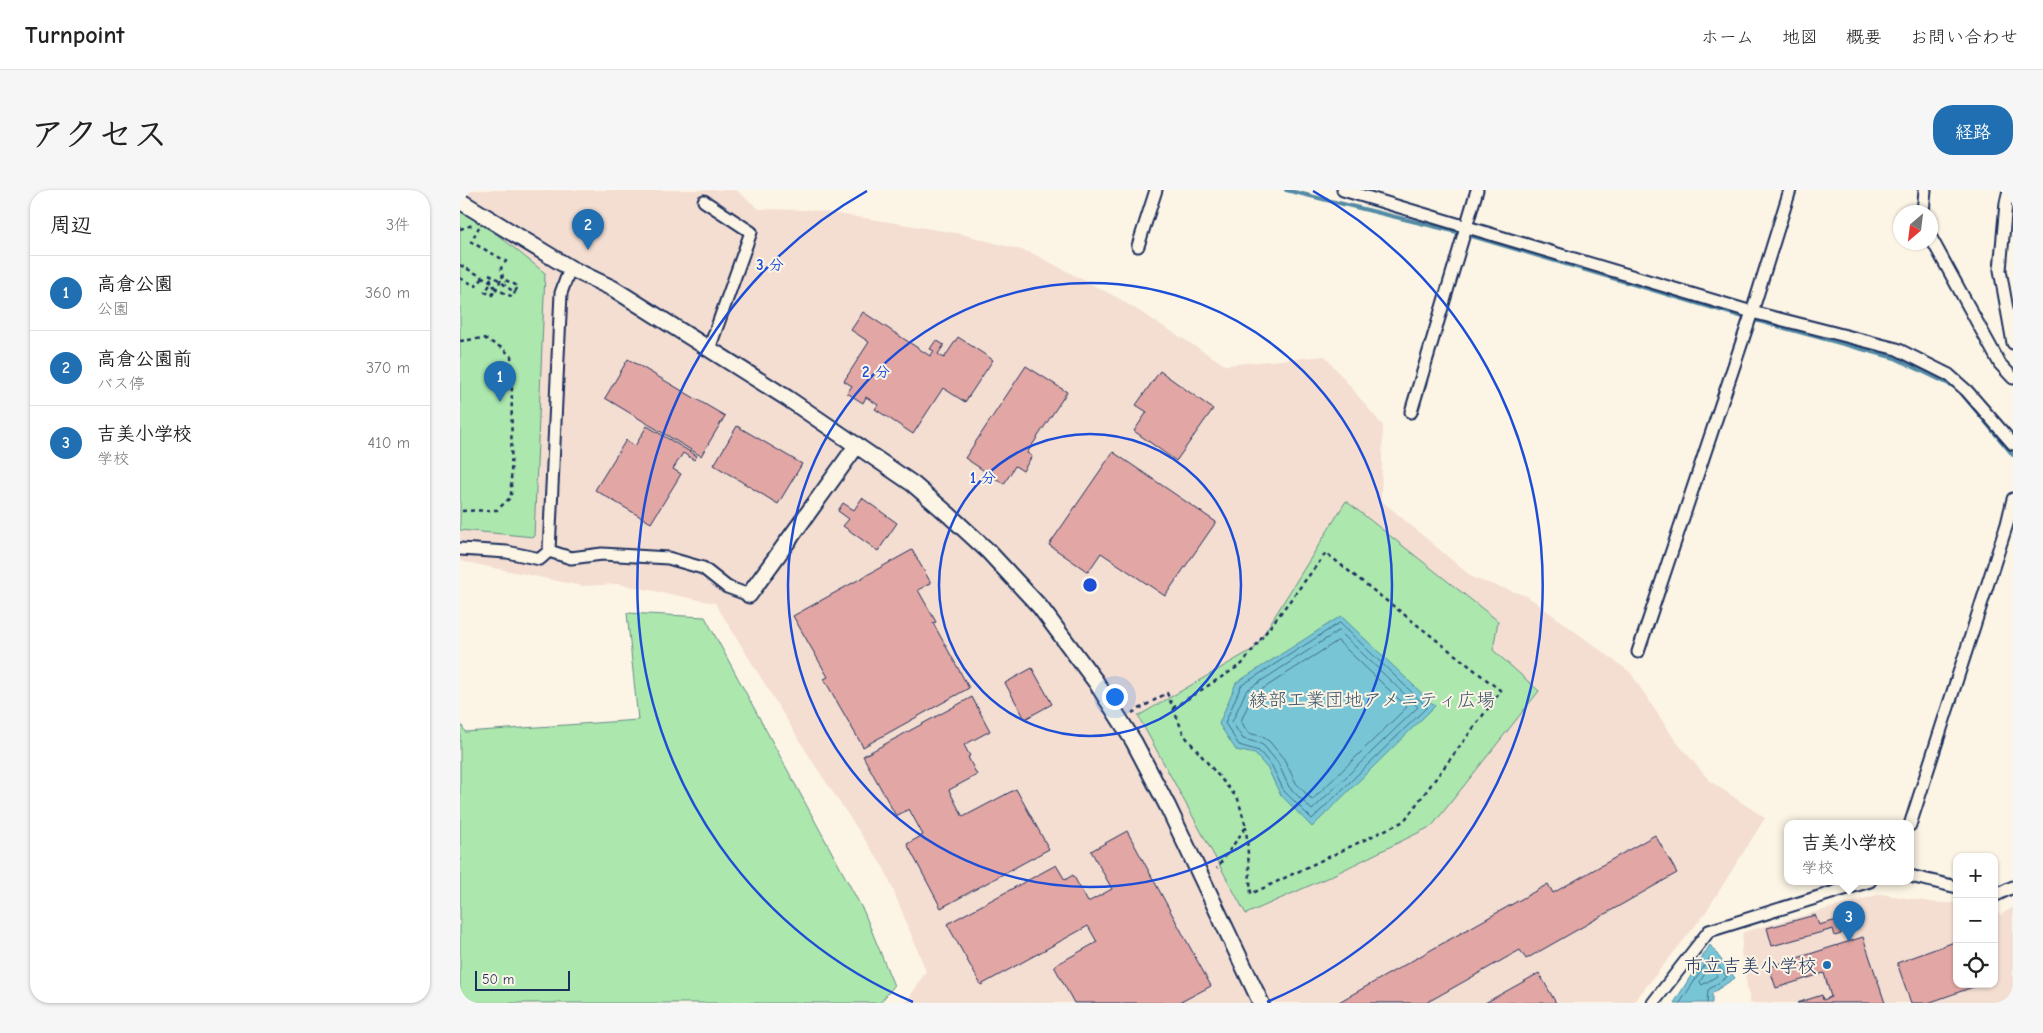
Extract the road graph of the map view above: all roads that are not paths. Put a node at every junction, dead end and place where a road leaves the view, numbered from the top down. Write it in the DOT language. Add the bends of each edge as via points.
graph roads {
  1 [pos="1156,190"];
  2 [pos="1343,190"];
  3 [pos="1477,190"];
  4 [pos="1790,190"];
  5 [pos="1925,190"];
  6 [pos="2009,190"];
  7 [pos="460,201"];
  8 [pos="704,201"];
  9 [pos="1924,205"];
  10 [pos="1466,226"];
  11 [pos="1138,246"];
  12 [pos="1938,250"];
  13 [pos="570,268"];
  14 [pos="1752,312"];
  15 [pos="2013,342"];
  16 [pos="709,349"];
  17 [pos="2013,378"];
  18 [pos="1411,412"];
  19 [pos="2013,444"];
  20 [pos="857,445"];
  21 [pos="2013,499"];
  22 [pos="460,549"];
  23 [pos="549,551"];
  24 [pos="748,595"];
  25 [pos="1638,652"];
  26 [pos="1912,820"];
  27 [pos="1914,877"];
  28 [pos="1857,885"];
  29 [pos="1953,886"];
  30 [pos="2013,887"];
  31 [pos="1998,894"];
  32 [pos="1261,1003"];
  33 [pos="1654,1003"];
  1 -- 11 [label="street"];
  2 -- 10 [label="street"];
  3 -- 10 [label="street"];
  4 -- 14 [label="street"];
  5 -- 9 [label="street"];
  6 -- 15 [label="street" via="2000,270"];
  7 -- 13 [label="street"];
  8 -- 16 [label="street" via="752,232"];
  10 -- 14 [label="street"];
  10 -- 18 [label="street"];
  12 -- 17 [label="street" via="2000,364"];
  13 -- 16 [label="street" via="614,289"];
  13 -- 23 [label="street" via="561,293"];
  14 -- 19 [label="street" via="1896,350 1949,375"];
  14 -- 25 [label="street"];
  16 -- 20 [label="street"];
  20 -- 24 [label="street"];
  20 -- 32 [label="street" via="913,484 988,551 1040,607 1096,682 1134,742 1168,807"];
  21 -- 26 [label="street"];
  22 -- 23 [label="street" via="507,552 540,559"];
  23 -- 24 [label="street" via="571,558 602,554 668,558 703,568 727,587"];
  27 -- 29 [label="street"];
  28 -- 33 [label="street" via="1709,931"];
  30 -- 31 [label="street"];
}
